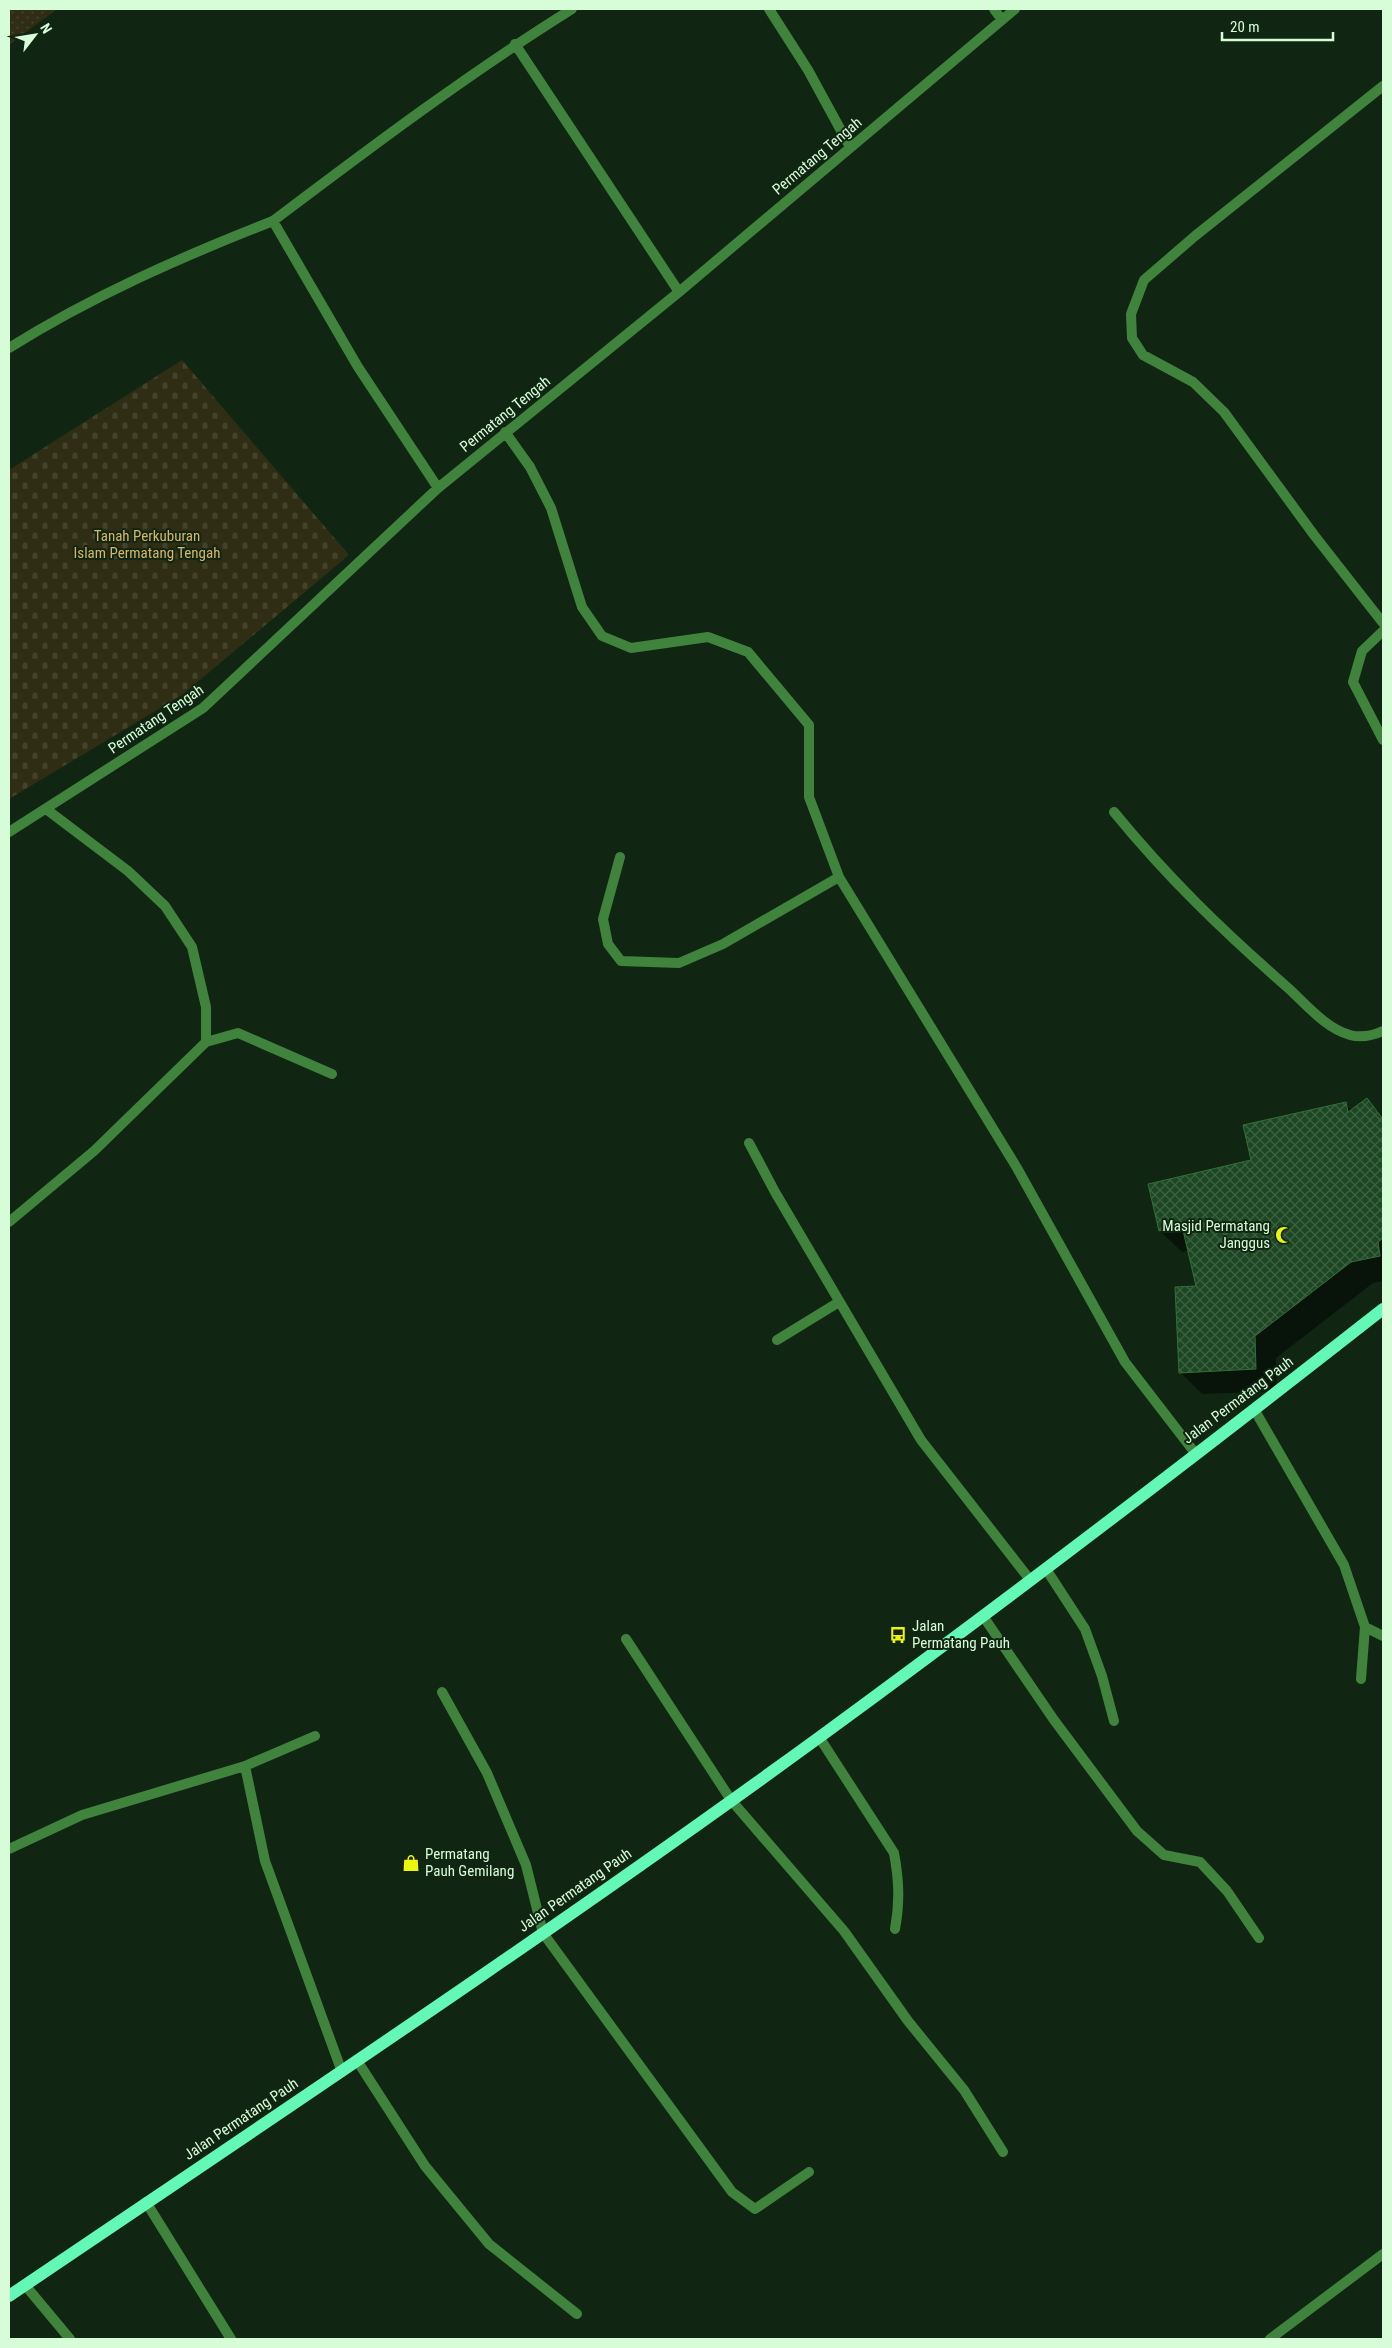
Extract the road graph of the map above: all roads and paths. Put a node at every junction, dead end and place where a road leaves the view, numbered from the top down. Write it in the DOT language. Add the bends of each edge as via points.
graph roads {
  1 [pos="572,9"];
  2 [pos="769,9"];
  3 [pos="994,9"];
  4 [pos="1015,9"];
  5 [pos="1002,20"];
  6 [pos="515,44"];
  7 [pos="1383,86"];
  8 [pos="850,147"];
  9 [pos="273,221"];
  10 [pos="679,292"];
  11 [pos="9,348"];
  12 [pos="505,432"];
  13 [pos="438,488"];
  14 [pos="1383,623"];
  15 [pos="1383,631"];
  16 [pos="1383,740"];
  17 [pos="46,809"];
  18 [pos="1114,812"];
  19 [pos="9,832"];
  20 [pos="620,857"];
  21 [pos="839,877"];
  22 [pos="1383,1031"];
  23 [pos="206,1042"];
  24 [pos="332,1074"];
  25 [pos="749,1142"];
  26 [pos="9,1222"];
  27 [pos="839,1302"];
  28 [pos="1383,1309"];
  29 [pos="777,1340"];
  30 [pos="1254,1409"];
  31 [pos="1195,1453"];
  32 [pos="1046,1569"];
  33 [pos="1031,1581"];
  34 [pos="983,1616"];
  35 [pos="1365,1627"];
  36 [pos="1383,1636"];
  37 [pos="626,1639"];
  38 [pos="1361,1679"];
  39 [pos="442,1692"];
  40 [pos="1114,1721"];
  41 [pos="315,1736"];
  42 [pos="819,1737"];
  43 [pos="245,1766"];
  44 [pos="732,1800"];
  45 [pos="9,1849"];
  46 [pos="895,1928"];
  47 [pos="543,1932"];
  48 [pos="1259,1938"];
  49 [pos="358,2062"];
  50 [pos="342,2072"];
  51 [pos="1003,2152"];
  52 [pos="809,2172"];
  53 [pos="146,2202"];
  54 [pos="1383,2254"];
  55 [pos="25,2285"];
  56 [pos="9,2296"];
  57 [pos="577,2314"];
  58 [pos="70,2339"];
  59 [pos="231,2339"];
  60 [pos="1270,2339"];
  1 -- 6 [label="street"];
  2 -- 8 [label="street" via="808,70"];
  3 -- 5 [label="street"];
  4 -- 5 [label="street, Permatang Tengah"];
  5 -- 8 [label="street, Permatang Tengah"];
  6 -- 9 [label="street"];
  6 -- 10 [label="street"];
  7 -- 14 [label="street" via="1144,280 1131,314 1132,338 1143,355 1193,382 1224,412"];
  8 -- 10 [label="street, Permatang Tengah"];
  9 -- 11 [label="street" via="139,276 50,322"];
  9 -- 13 [label="street" via="358,367"];
  10 -- 12 [label="street, Permatang Tengah"];
  12 -- 13 [label="street, Permatang Tengah"];
  12 -- 21 [label="street" via="530,467 550,508 582,607 602,636 631,648 708,637 748,652 810,725 809,797"];
  13 -- 17 [label="street, Permatang Tengah" via="204,708"];
  15 -- 16 [label="street" via="1362,651 1353,682"];
  17 -- 19 [label="street, Permatang Tengah"];
  17 -- 23 [label="street" via="128,871 165,906 192,947 206,1007"];
  18 -- 22 [label="street" via="1183,891 1330,1026 1351,1036 1373,1036"];
  20 -- 21 [label="street" via="603,919 608,944 622,961 679,963 723,944"];
  21 -- 31 [label="street" via="1017,1168 1125,1362"];
  23 -- 24 [label="street" via="238,1033"];
  23 -- 26 [label="street" via="94,1151"];
  25 -- 27 [label="street"];
  27 -- 29 [label="street"];
  27 -- 33 [label="street" via="921,1440"];
  28 -- 30 [label="main road, Jalan Permatang Pauh"];
  30 -- 31 [label="main road, Jalan Permatang Pauh"];
  30 -- 35 [label="street" via="1344,1565"];
  31 -- 32 [label="main road, Jalan Permatang Pauh"];
  32 -- 33 [label="main road, Jalan Permatang Pauh"];
  32 -- 40 [label="street" via="1085,1629"];
  33 -- 34 [label="main road, Jalan Permatang Pauh"];
  34 -- 42 [label="main road, Jalan Permatang Pauh"];
  34 -- 48 [label="street" via="1054,1720 1137,1831 1164,1855 1200,1862 1226,1891"];
  35 -- 36 [label="street"];
  35 -- 38 [label="street"];
  37 -- 44 [label="street"];
  39 -- 47 [label="street" via="494,1790 526,1865"];
  41 -- 43 [label="street"];
  42 -- 44 [label="main road, Jalan Permatang Pauh"];
  42 -- 46 [label="street" via="894,1853 900,1906"];
  43 -- 45 [label="street" via="82,1815"];
  43 -- 50 [label="street" via="265,1861"];
  44 -- 47 [label="main road, Jalan Permatang Pauh"];
  44 -- 51 [label="street" via="844,1931 908,2021 964,2090"];
  47 -- 49 [label="main road, Jalan Permatang Pauh"];
  47 -- 52 [label="street" via="732,2192 755,2209"];
  49 -- 50 [label="main road, Jalan Permatang Pauh"];
  49 -- 57 [label="street" via="425,2166 489,2244"];
  50 -- 53 [label="main road, Jalan Permatang Pauh"];
  53 -- 55 [label="main road, Jalan Permatang Pauh"];
  53 -- 59 [label="street"];
  54 -- 60 [label="street"];
  55 -- 56 [label="main road, Jalan Permatang Pauh"];
  55 -- 58 [label="street"];
}
